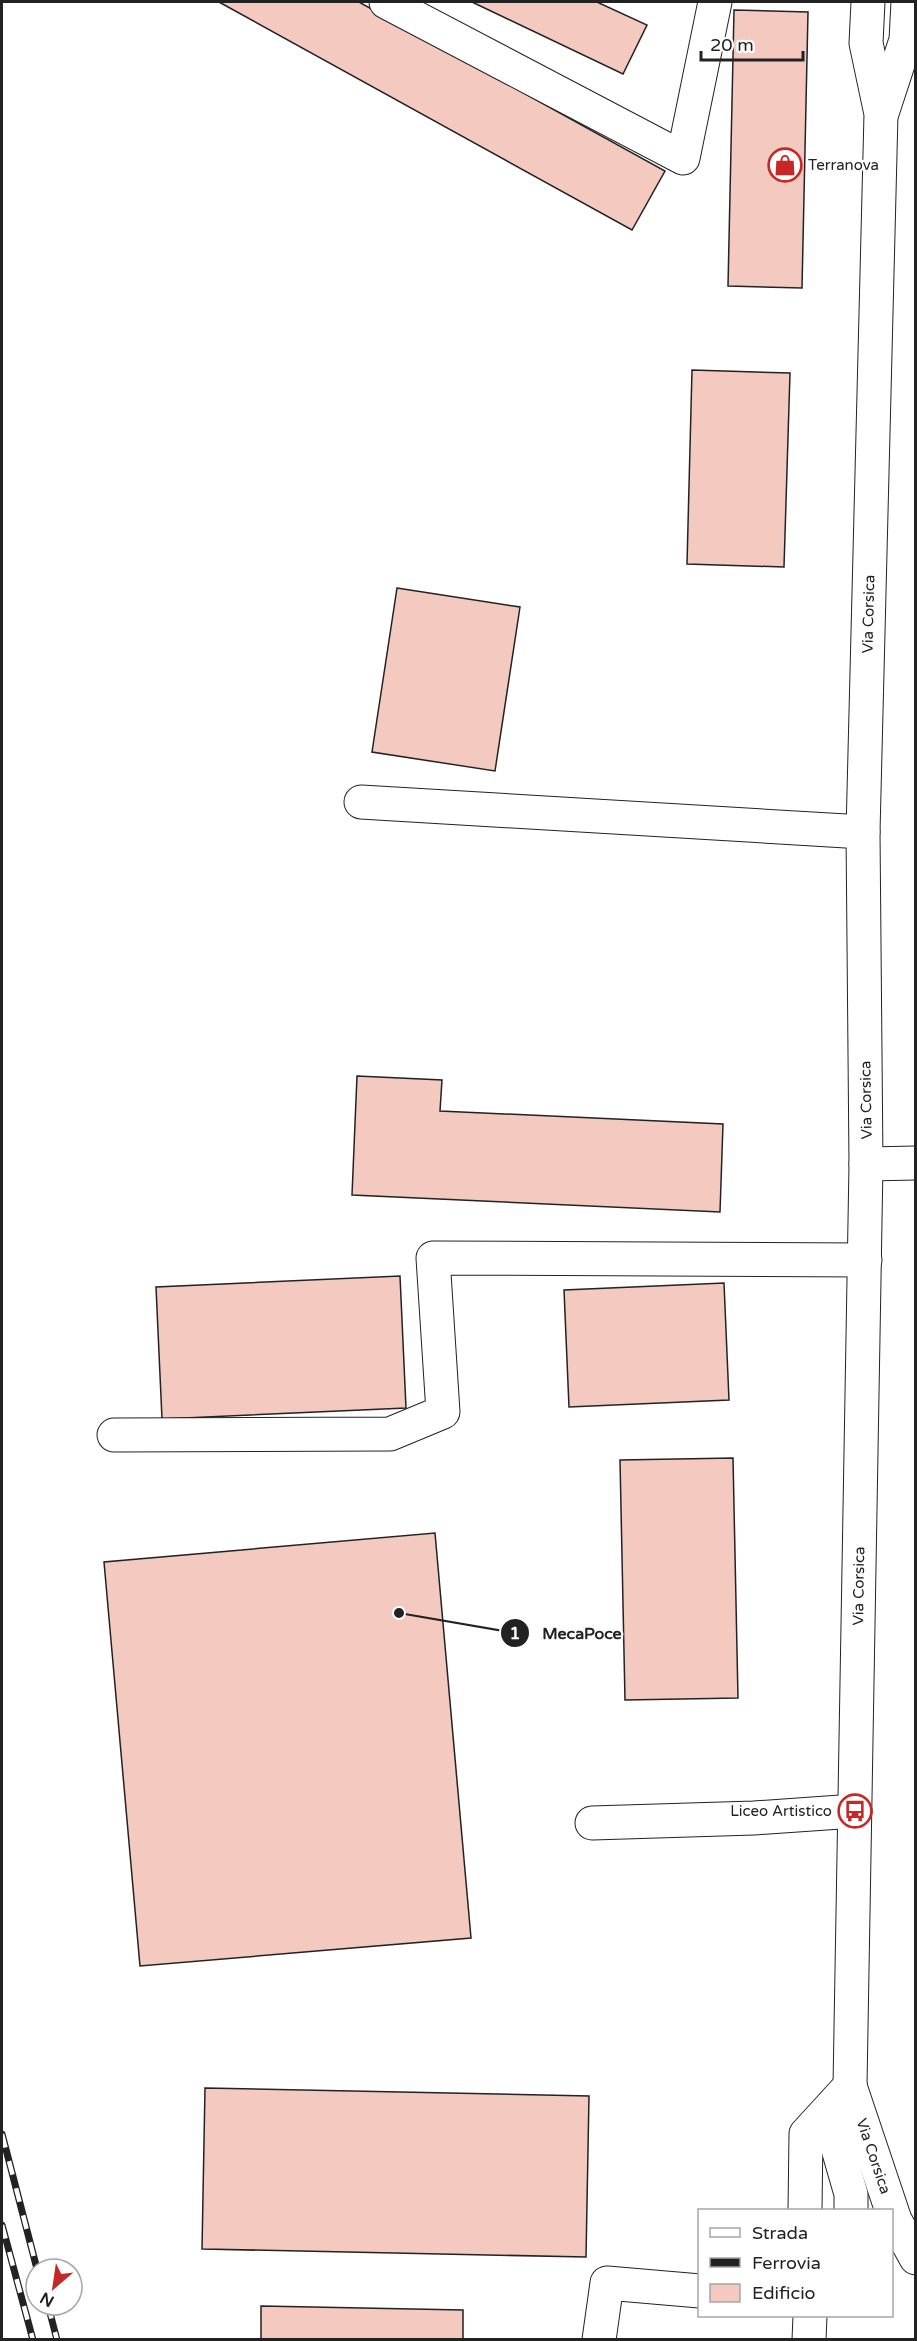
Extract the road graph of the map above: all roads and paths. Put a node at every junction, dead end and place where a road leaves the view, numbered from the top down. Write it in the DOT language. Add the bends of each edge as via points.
graph roads {
  1 [pos="386,2"];
  2 [pos="715,2"];
  3 [pos="868,2"];
  4 [pos="908,2"];
  5 [pos="881,114"];
  6 [pos="361,802"];
  7 [pos="863,831"];
  8 [pos="915,1163"];
  9 [pos="866,1164"];
  10 [pos="865,1260"];
  11 [pos="114,1435"];
  12 [pos="855,1811"];
  13 [pos="592,1822"];
  14 [pos="850,2086"];
  15 [pos="805,2209"];
  16 [pos="851,2209"];
  17 [pos="891,2209"];
  18 [pos="893,2214"];
  19 [pos="893,2253"];
  20 [pos="915,2258"];
  21 [pos="698,2291"];
  22 [pos="810,2317"];
  23 [pos="599,2340"];
  24 [pos="809,2340"];
  1 -- 2 [label="main road" via="683,158"];
  3 -- 5 [label="main road, Via Corsica" via="866,43"];
  4 -- 5 [label="main road, Via Corsica" via="906,40"];
  5 -- 7 [label="main road, Via Corsica"];
  6 -- 7 [label="main road"];
  7 -- 9 [label="main road, Via Corsica"];
  8 -- 9 [label="main road"];
  9 -- 10 [label="main road, Via Corsica"];
  10 -- 11 [label="main road" via="433,1258 443,1412 390,1434"];
  10 -- 12 [label="main road, Via Corsica"];
  12 -- 13 [label="main road"];
  12 -- 14 [label="main road, Via Corsica"];
  14 -- 15 [label="main road" via="806,2134"];
  14 -- 16 [label="main road, Via Corsica" via="836,2142 851,2194"];
  14 -- 17 [label="main road, Via Corsica"];
  18 -- 20 [label="main road, Via Corsica"];
  19 -- 20 [label="main road, Via Corsica"];
  21 -- 23 [label="main road" via="607,2283"];
  22 -- 24 [label="main road"];
}
